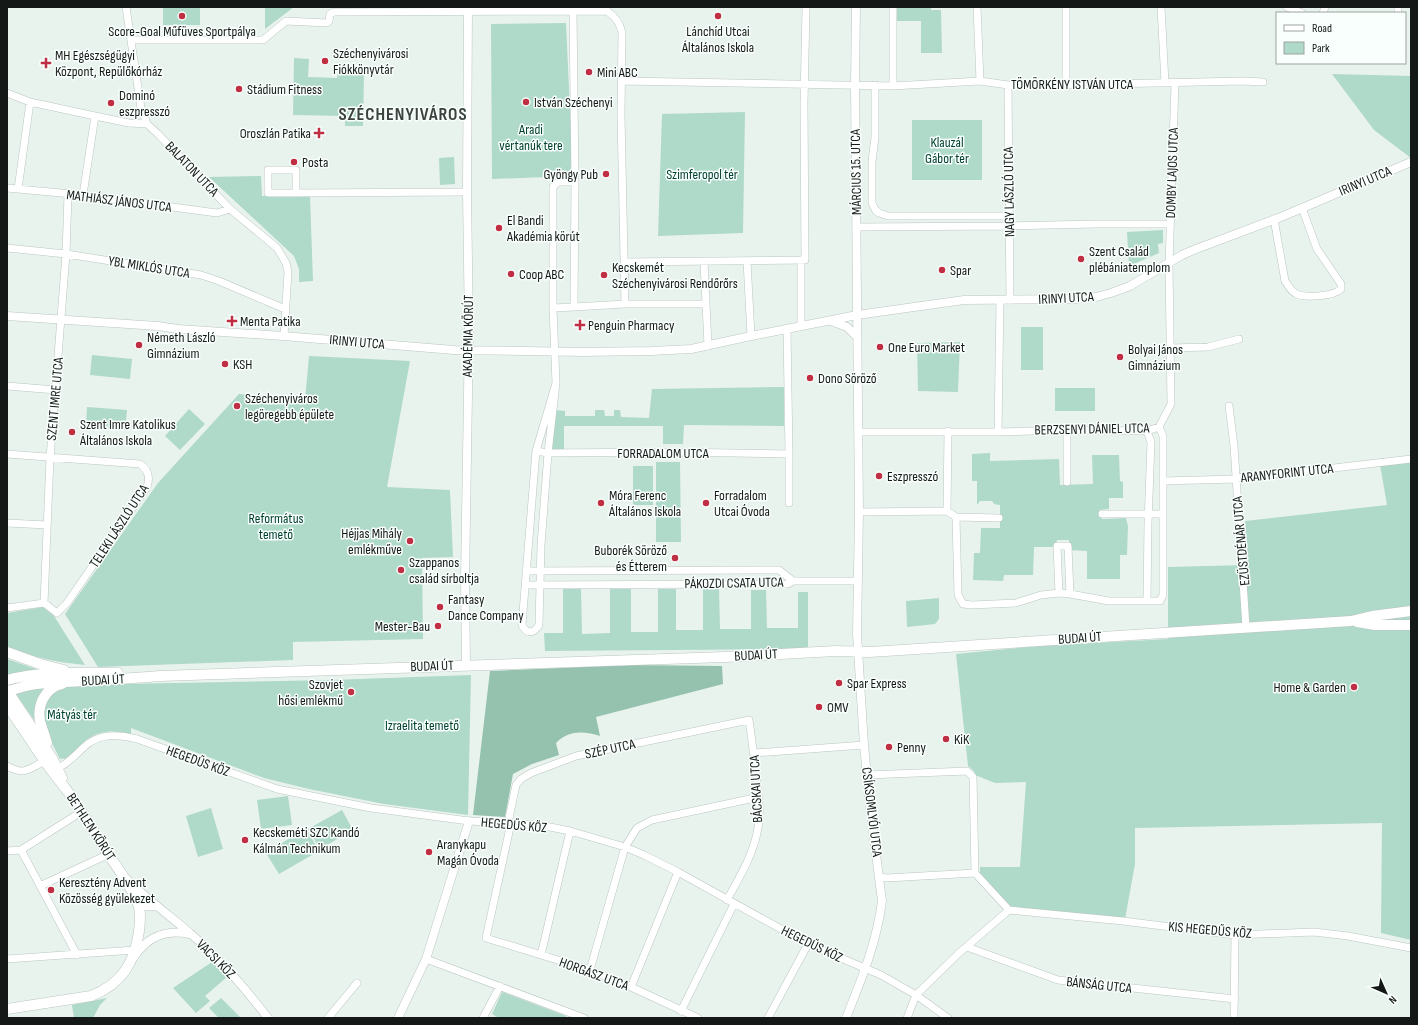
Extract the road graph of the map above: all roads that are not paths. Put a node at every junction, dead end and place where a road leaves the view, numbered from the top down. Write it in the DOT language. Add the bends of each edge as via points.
graph roads {
  1 [pos="126,7"];
  2 [pos="806,7"];
  3 [pos="856,7"];
  4 [pos="893,7"];
  5 [pos="976,7"];
  6 [pos="1066,7"];
  7 [pos="1161,7"];
  8 [pos="1288,7"];
  9 [pos="468,9"];
  10 [pos="608,9"];
  11 [pos="573,11"];
  12 [pos="1300,12"];
  13 [pos="131,40"];
  14 [pos="622,80"];
  15 [pos="980,81"];
  16 [pos="1263,82"];
  17 [pos="1165,83"];
  18 [pos="1175,83"];
  19 [pos="804,84"];
  20 [pos="855,85"];
  21 [pos="875,85"];
  22 [pos="1008,85"];
  23 [pos="1066,85"];
  24 [pos="893,86"];
  25 [pos="7,93"];
  26 [pos="30,102"];
  27 [pos="95,116"];
  28 [pos="147,124"];
  29 [pos="1411,163"];
  30 [pos="575,182"];
  31 [pos="7,188"];
  32 [pos="18,189"];
  33 [pos="467,192"];
  34 [pos="296,193"];
  35 [pos="68,194"];
  36 [pos="83,195"];
  37 [pos="1302,208"];
  38 [pos="230,209"];
  39 [pos="1010,216"];
  40 [pos="1274,219"];
  41 [pos="1170,224"];
  42 [pos="1010,226"];
  43 [pos="857,227"];
  44 [pos="7,248"];
  45 [pos="66,254"];
  46 [pos="801,260"];
  47 [pos="704,261"];
  48 [pos="747,261"];
  49 [pos="624,262"];
  50 [pos="1169,264"];
  51 [pos="1000,300"];
  52 [pos="1010,300"];
  53 [pos="625,304"];
  54 [pos="706,304"];
  55 [pos="574,307"];
  56 [pos="553,308"];
  57 [pos="285,310"];
  58 [pos="857,315"];
  59 [pos="7,316"];
  60 [pos="61,320"];
  61 [pos="830,321"];
  62 [pos="801,326"];
  63 [pos="787,329"];
  64 [pos="284,336"];
  65 [pos="751,336"];
  66 [pos="857,337"];
  67 [pos="1239,339"];
  68 [pos="708,346"];
  69 [pos="1170,348"];
  70 [pos="468,350"];
  71 [pos="554,351"];
  72 [pos="556,383"];
  73 [pos="7,386"];
  74 [pos="56,390"];
  75 [pos="1229,406"];
  76 [pos="1159,427"];
  77 [pos="1067,430"];
  78 [pos="948,431"];
  79 [pos="1147,431"];
  80 [pos="858,432"];
  81 [pos="998,432"];
  82 [pos="536,451"];
  83 [pos="548,453"];
  84 [pos="7,454"];
  85 [pos="789,454"];
  86 [pos="50,458"];
  87 [pos="1411,459"];
  88 [pos="1236,479"];
  89 [pos="1163,481"];
  90 [pos="1067,482"];
  91 [pos="790,503"];
  92 [pos="947,511"];
  93 [pos="859,512"];
  94 [pos="1102,514"];
  95 [pos="1148,514"];
  96 [pos="1163,514"];
  97 [pos="956,517"];
  98 [pos="999,518"];
  99 [pos="7,523"];
  100 [pos="47,525"];
  101 [pos="526,571"];
  102 [pos="541,571"];
  103 [pos="793,581"];
  104 [pos="858,581"];
  105 [pos="526,585"];
  106 [pos="540,585"];
  107 [pos="1059,594"];
  108 [pos="1070,594"];
  109 [pos="1148,600"];
  110 [pos="44,603"];
  111 [pos="7,608"];
  112 [pos="1411,611"];
  113 [pos="1351,621"];
  114 [pos="1411,626"];
  115 [pos="1246,627"];
  116 [pos="7,652"];
  117 [pos="858,652"];
  118 [pos="466,665"];
  119 [pos="71,677"];
  120 [pos="7,680"];
  121 [pos="7,691"];
  122 [pos="7,706"];
  123 [pos="7,714"];
  124 [pos="749,720"];
  125 [pos="22,726"];
  126 [pos="864,745"];
  127 [pos="754,753"];
  128 [pos="49,760"];
  129 [pos="7,766"];
  130 [pos="58,768"];
  131 [pos="867,775"];
  132 [pos="65,787"];
  133 [pos="759,797"];
  134 [pos="81,812"];
  135 [pos="469,821"];
  136 [pos="510,823"];
  137 [pos="570,831"];
  138 [pos="625,847"];
  139 [pos="21,850"];
  140 [pos="7,851"];
  141 [pos="109,854"];
  142 [pos="119,871"];
  143 [pos="678,872"];
  144 [pos="975,873"];
  145 [pos="880,877"];
  146 [pos="40,886"];
  147 [pos="731,902"];
  148 [pos="139,906"];
  149 [pos="158,907"];
  150 [pos="1009,910"];
  151 [pos="191,934"];
  152 [pos="1235,935"];
  153 [pos="486,938"];
  154 [pos="808,944"];
  155 [pos="967,947"];
  156 [pos="1411,948"];
  157 [pos="135,950"];
  158 [pos="78,955"];
  159 [pos="541,955"];
  160 [pos="7,959"];
  161 [pos="426,959"];
  162 [pos="129,966"];
  163 [pos="866,969"];
  164 [pos="590,970"];
  165 [pos="357,983"];
  166 [pos="500,986"];
  167 [pos="631,987"];
  168 [pos="916,995"];
  169 [pos="1236,999"];
  170 [pos="7,1009"];
  171 [pos="682,1011"];
  172 [pos="566,1015"];
  173 [pos="487,1017"];
  174 [pos="268,1018"];
  175 [pos="328,1018"];
  176 [pos="398,1018"];
  177 [pos="584,1018"];
  178 [pos="698,1018"];
  179 [pos="768,1018"];
  180 [pos="846,1018"];
  181 [pos="907,1018"];
  182 [pos="948,1018"];
  183 [pos="1234,1018"];
  1 -- 13 [label="street"];
  2 -- 19 [label="street"];
  3 -- 20 [label="street, MÁRCIUS 15. UTCA"];
  4 -- 24 [label="street"];
  5 -- 15 [label="street"];
  6 -- 23 [label="street"];
  7 -- 17 [label="street"];
  8 -- 12 [label="street"];
  9 -- 11 [label="street"];
  9 -- 13 [label="street" via="334,12 330,14 327,23 286,21 262,40"];
  9 -- 33 [label="street, AKADÉMIA KÖRÚT"];
  10 -- 11 [label="street"];
  10 -- 14 [label="street" via="620,24 622,33"];
  11 -- 30 [label="street"];
  13 -- 28 [label="street" via="141,108"];
  14 -- 19 [label="street"];
  14 -- 49 [label="street"];
  15 -- 22 [label="street, TÖMÖRKÉNY ISTVÁN UTCA"];
  15 -- 24 [label="street, TÖMÖRKÉNY ISTVÁN UTCA"];
  16 -- 18 [label="street, TÖMÖRKÉNY ISTVÁN UTCA"];
  17 -- 18 [label="street, TÖMÖRKÉNY ISTVÁN UTCA"];
  17 -- 23 [label="street, TÖMÖRKÉNY ISTVÁN UTCA"];
  18 -- 41 [label="street, DOMBY LAJOS UTCA"];
  19 -- 20 [label="street, TÖMÖRKÉNY ISTVÁN UTCA"];
  19 -- 46 [label="street" via="805,260"];
  20 -- 21 [label="street, TÖMÖRKÉNY ISTVÁN UTCA"];
  20 -- 43 [label="street, MÁRCIUS 15. UTCA"];
  21 -- 24 [label="street, TÖMÖRKÉNY ISTVÁN UTCA"];
  21 -- 39 [label="street" via="872,203 876,211 888,216"];
  22 -- 23 [label="street, TÖMÖRKÉNY ISTVÁN UTCA"];
  22 -- 39 [label="street, NAGY LÁSZLÓ UTCA"];
  25 -- 26 [label="street"];
  26 -- 27 [label="street"];
  26 -- 32 [label="street"];
  27 -- 28 [label="street"];
  27 -- 36 [label="street"];
  28 -- 38 [label="street, BALATON UTCA"];
  29 -- 37 [label="street, IRINYI UTCA"];
  30 -- 55 [label="street"];
  30 -- 56 [label="street" via="558,182 553,187"];
  31 -- 32 [label="street, MATHIÁSZ JÁNOS UTCA"];
  32 -- 35 [label="street, MATHIÁSZ JÁNOS UTCA"];
  33 -- 34 [label="street"];
  33 -- 70 [label="street, AKADÉMIA KÖRÚT"];
  34 -- 34 [label="street" via="296,170 268,170 268,193"];
  35 -- 36 [label="street, MATHIÁSZ JÁNOS UTCA"];
  35 -- 45 [label="street, SZENT IMRE UTCA"];
  36 -- 38 [label="street, MATHIÁSZ JÁNOS UTCA" via="218,213"];
  37 -- 40 [label="street, IRINYI UTCA"];
  37 -- 40 [label="street" via="1317,249 1341,284 1338,292 1302,296 1290,289 1285,281"];
  38 -- 57 [label="street, BALATON UTCA" via="277,248 284,257 288,272"];
  39 -- 42 [label="street, NAGY LÁSZLÓ UTCA"];
  40 -- 50 [label="street, IRINYI UTCA" via="1196,249"];
  41 -- 42 [label="street"];
  41 -- 50 [label="street, DOMBY LAJOS UTCA"];
  42 -- 43 [label="street"];
  42 -- 52 [label="street, NAGY LÁSZLÓ UTCA"];
  43 -- 58 [label="street, MÁRCIUS 15. UTCA"];
  44 -- 45 [label="street, YBL MIKLÓS UTCA"];
  45 -- 57 [label="street, YBL MIKLÓS UTCA" via="201,275"];
  45 -- 60 [label="street, SZENT IMRE UTCA"];
  46 -- 48 [label="street"];
  46 -- 62 [label="street"];
  47 -- 48 [label="street"];
  47 -- 49 [label="street"];
  47 -- 54 [label="street"];
  48 -- 65 [label="street"];
  49 -- 53 [label="street"];
  50 -- 52 [label="street, IRINYI UTCA" via="1130,286 1096,297 1076,300"];
  50 -- 69 [label="street, BERZSENYI DÁNIEL UTCA"];
  51 -- 52 [label="street, IRINYI UTCA"];
  51 -- 58 [label="street, IRINYI UTCA" via="964,300"];
  51 -- 81 [label="street"];
  53 -- 54 [label="street"];
  53 -- 55 [label="street"];
  54 -- 68 [label="street"];
  55 -- 56 [label="street"];
  56 -- 71 [label="street"];
  57 -- 64 [label="street, BALATON UTCA"];
  58 -- 61 [label="street, IRINYI UTCA"];
  58 -- 66 [label="street, MÁRCIUS 15. UTCA"];
  59 -- 60 [label="street, IRINYI UTCA"];
  60 -- 64 [label="street, IRINYI UTCA"];
  60 -- 74 [label="street, SZENT IMRE UTCA"];
  61 -- 62 [label="street, IRINYI UTCA"];
  61 -- 66 [label="street" via="847,327"];
  62 -- 63 [label="street, IRINYI UTCA"];
  63 -- 65 [label="street, IRINYI UTCA"];
  63 -- 85 [label="street"];
  64 -- 70 [label="street, IRINYI UTCA"];
  65 -- 68 [label="street, IRINYI UTCA"];
  66 -- 80 [label="street, MÁRCIUS 15. UTCA"];
  67 -- 69 [label="street" via="1208,347"];
  68 -- 71 [label="street, IRINYI UTCA" via="651,351"];
  69 -- 76 [label="street, BERZSENYI DÁNIEL UTCA" via="1171,404"];
  70 -- 71 [label="street, IRINYI UTCA"];
  70 -- 118 [label="street, AKADÉMIA KÖRÚT"];
  71 -- 72 [label="street"];
  72 -- 82 [label="street"];
  72 -- 83 [label="street"];
  73 -- 74 [label="street"];
  74 -- 86 [label="street, SZENT IMRE UTCA"];
  75 -- 88 [label="street, EZÜSTDÉNÁR UTCA"];
  76 -- 79 [label="street, BERZSENYI DÁNIEL UTCA"];
  76 -- 89 [label="street" via="1163,436"];
  77 -- 79 [label="street, BERZSENYI DÁNIEL UTCA"];
  77 -- 81 [label="street, BERZSENYI DÁNIEL UTCA"];
  77 -- 90 [label="street"];
  78 -- 80 [label="street, BERZSENYI DÁNIEL UTCA"];
  78 -- 81 [label="street, BERZSENYI DÁNIEL UTCA"];
  78 -- 92 [label="street"];
  79 -- 95 [label="street" via="1151,442"];
  80 -- 93 [label="street, MÁRCIUS 15. UTCA"];
  82 -- 83 [label="street, FORRADALOM UTCA"];
  82 -- 101 [label="street"];
  83 -- 85 [label="street, FORRADALOM UTCA"];
  83 -- 102 [label="street"];
  84 -- 86 [label="street, TELEKI LÁSZLÓ UTCA"];
  85 -- 91 [label="street"];
  86 -- 100 [label="street, SZENT IMRE UTCA"];
  86 -- 110 [label="street, TELEKI LÁSZLÓ UTCA" via="140,464 148,472 149,480 147,488 67,603 57,613"];
  87 -- 88 [label="street, ARANYFORINT UTCA"];
  88 -- 89 [label="street, ARANYFORINT UTCA"];
  88 -- 115 [label="street, EZÜSTDÉNÁR UTCA"];
  89 -- 96 [label="street"];
  92 -- 93 [label="street"];
  92 -- 97 [label="street"];
  93 -- 104 [label="street, MÁRCIUS 15. UTCA"];
  94 -- 95 [label="street"];
  95 -- 96 [label="street"];
  95 -- 109 [label="street"];
  96 -- 109 [label="street" via="1163,595 1160,601"];
  97 -- 98 [label="street"];
  97 -- 107 [label="street" via="958,595 963,604 1016,603 1041,595"];
  99 -- 100 [label="street"];
  100 -- 110 [label="street, SZENT IMRE UTCA"];
  101 -- 102 [label="street, PÁKOZDI CSATA UTCA"];
  101 -- 105 [label="street"];
  102 -- 103 [label="street, PÁKOZDI CSATA UTCA" via="779,570"];
  102 -- 106 [label="street"];
  103 -- 104 [label="street"];
  103 -- 106 [label="street, PÁKOZDI CSATA UTCA" via="788,584"];
  104 -- 117 [label="street, MÁRCIUS 15. UTCA"];
  105 -- 106 [label="street, PÁKOZDI CSATA UTCA"];
  105 -- 106 [label="street" via="522,625 530,632 539,625"];
  107 -- 108 [label="street"];
  107 -- 108 [label="street" via="1057,546 1068,546"];
  108 -- 109 [label="street" via="1109,601"];
  110 -- 111 [label="street"];
  112 -- 113 [label="main road, BUDAI ÚT"];
  113 -- 114 [label="main road, BUDAI ÚT"];
  113 -- 115 [label="main road, BUDAI ÚT"];
  115 -- 117 [label="main road, BUDAI ÚT"];
  116 -- 119 [label="main road"];
  117 -- 118 [label="main road, BUDAI ÚT"];
  117 -- 126 [label="street, CSÍKSOMLYÓI UTCA"];
  118 -- 119 [label="main road, BUDAI ÚT"];
  119 -- 120 [label="main road" via="27,676"];
  119 -- 121 [label="main road"];
  119 -- 128 [label="main road" via="51,689 41,703 40,721"];
  121 -- 128 [label="main road, BETHLEN KÖRÚT"];
  122 -- 125 [label="main road, BETHLEN KÖRÚT"];
  123 -- 125 [label="street"];
  124 -- 127 [label="street, BÁCSKAI UTCA"];
  124 -- 136 [label="street, SZÉP UTCA" via="576,756 531,773 516,785"];
  125 -- 128 [label="main road, BETHLEN KÖRÚT"];
  126 -- 127 [label="street"];
  126 -- 131 [label="street, CSÍKSOMLYÓI UTCA"];
  127 -- 133 [label="street, BÁCSKAI UTCA"];
  128 -- 129 [label="street" via="24,772"];
  128 -- 130 [label="main road, BETHLEN KÖRÚT"];
  128 -- 132 [label="main road, BETHLEN KÖRÚT" via="52,772"];
  130 -- 132 [label="main road, BETHLEN KÖRÚT"];
  130 -- 135 [label="street, HEGEDŰS KÖZ" via="70,762 91,741 104,736 119,735 137,739 277,789 372,808"];
  131 -- 144 [label="street" via="966,771 970,773 973,777"];
  131 -- 145 [label="street, CSÍKSOMLYÓI UTCA"];
  132 -- 134 [label="main road, BETHLEN KÖRÚT"];
  133 -- 138 [label="street" via="652,820 637,828"];
  133 -- 147 [label="street, BÁCSKAI UTCA" via="759,823 754,844"];
  134 -- 139 [label="street"];
  134 -- 141 [label="main road, BETHLEN KÖRÚT"];
  135 -- 136 [label="street, HEGEDŰS KÖZ"];
  135 -- 161 [label="street"];
  136 -- 137 [label="street, HEGEDŰS KÖZ"];
  136 -- 153 [label="street, SZÉP UTCA"];
  137 -- 138 [label="street, HEGEDŰS KÖZ"];
  137 -- 159 [label="street"];
  138 -- 143 [label="street, HEGEDŰS KÖZ"];
  138 -- 164 [label="street"];
  139 -- 140 [label="street"];
  139 -- 146 [label="street"];
  141 -- 142 [label="main road, BETHLEN KÖRÚT"];
  141 -- 146 [label="street"];
  142 -- 148 [label="main road, BETHLEN KÖRÚT"];
  142 -- 149 [label="street, VACSI KÖZ"];
  143 -- 147 [label="street, HEGEDŰS KÖZ"];
  143 -- 167 [label="street"];
  144 -- 145 [label="street"];
  144 -- 150 [label="street"];
  145 -- 163 [label="street, CSÍKSOMLYÓI UTCA" via="881,913"];
  146 -- 158 [label="street"];
  147 -- 154 [label="street, HEGEDŰS KÖZ"];
  147 -- 171 [label="street, BÁCSKAI UTCA"];
  148 -- 149 [label="street"];
  148 -- 157 [label="main road, BETHLEN KÖRÚT" via="140,926"];
  149 -- 151 [label="street, VACSI KÖZ"];
  150 -- 152 [label="street, KIS HEGEDŰS KÖZ"];
  150 -- 155 [label="street"];
  151 -- 162 [label="street" via="175,931 159,935 142,947"];
  151 -- 174 [label="street, VACSI KÖZ" via="217,958"];
  152 -- 156 [label="street, KIS HEGEDŰS KÖZ" via="1314,932"];
  152 -- 169 [label="street"];
  153 -- 159 [label="street, HORGÁSZ UTCA"];
  154 -- 163 [label="street, HEGEDŰS KÖZ"];
  154 -- 179 [label="street"];
  155 -- 168 [label="street"];
  155 -- 169 [label="street, BÁNSÁG UTCA" via="1058,980"];
  157 -- 158 [label="street"];
  157 -- 162 [label="main road, BETHLEN KÖRÚT"];
  158 -- 160 [label="street"];
  159 -- 164 [label="street, HORGÁSZ UTCA"];
  161 -- 166 [label="street"];
  161 -- 176 [label="street"];
  162 -- 170 [label="main road, BETHLEN KÖRÚT" via="111,986 91,996"];
  163 -- 168 [label="street, HEGEDŰS KÖZ"];
  163 -- 180 [label="street, CSÍKSOMLYÓI UTCA"];
  164 -- 167 [label="street, HORGÁSZ UTCA"];
  165 -- 175 [label="street"];
  166 -- 172 [label="street"];
  166 -- 173 [label="street"];
  167 -- 171 [label="street, HORGÁSZ UTCA"];
  168 -- 181 [label="street"];
  168 -- 182 [label="street, HEGEDŰS KÖZ"];
  169 -- 183 [label="street"];
  171 -- 178 [label="street, HORGÁSZ UTCA"];
  172 -- 177 [label="street"];
}
